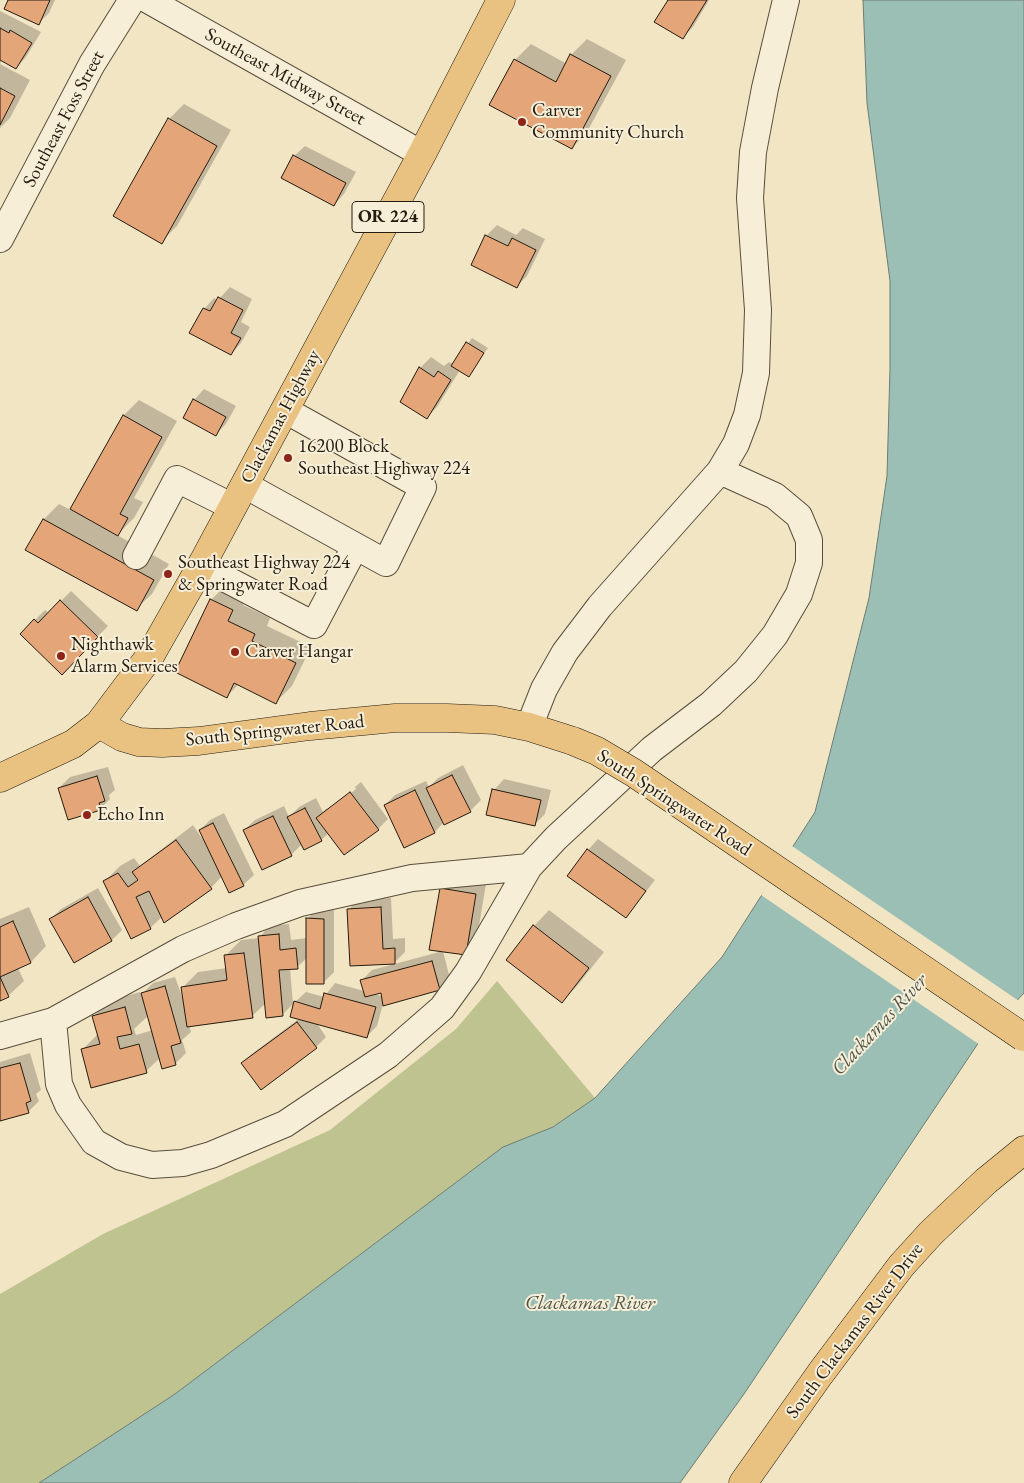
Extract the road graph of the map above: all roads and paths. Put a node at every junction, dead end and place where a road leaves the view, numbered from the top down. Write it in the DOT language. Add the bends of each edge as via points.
graph roads {
  1 [pos="132,0"];
  2 [pos="148,0"];
  3 [pos="501,0"];
  4 [pos="786,0"];
  5 [pos="422,154"];
  6 [pos="0,239"];
  7 [pos="285,410"];
  8 [pos="720,471"];
  9 [pos="239,496"];
  10 [pos="355,547"];
  11 [pos="136,556"];
  12 [pos="201,566"];
  13 [pos="99,724"];
  14 [pos="529,727"];
  15 [pos="0,778"];
  16 [pos="529,866"];
  17 [pos="53,1021"];
  18 [pos="0,1036"];
  19 [pos="1024,1037"];
  20 [pos="1024,1150"];
  21 [pos="743,1483"];
  1 -- 6 [label="street, Southeast Foss Street" via="92,64"];
  2 -- 5 [label="street, Southeast Midway Street"];
  3 -- 5 [label="main road, Clackamas Highway / OR 224"];
  4 -- 8 [label="street" via="753,152 750,198 758,310 756,373 747,415 736,444"];
  5 -- 7 [label="main road, Clackamas Highway / OR 224"];
  7 -- 9 [label="main road, Clackamas Highway / OR 224"];
  7 -- 10 [label="street" via="423,487 386,562"];
  8 -- 14 [label="street" via="576,637 544,688"];
  8 -- 16 [label="street" via="775,496 799,516 809,540 809,563 799,594 774,635 746,671 711,704 652,749"];
  9 -- 10 [label="street"];
  9 -- 11 [label="street" via="177,479"];
  9 -- 12 [label="main road, Clackamas Highway / OR 224"];
  10 -- 12 [label="street" via="314,625"];
  12 -- 13 [label="main road, Clackamas Highway / OR 224" via="150,656"];
  13 -- 14 [label="main road, South Springwater Road" via="122,738 162,743 395,718 495,720"];
  13 -- 15 [label="main road, Clackamas Highway / OR 224" via="73,744"];
  14 -- 19 [label="main road, South Springwater Road, bridge" via="597,751 634,773"];
  16 -- 17 [label="street" via="412,878 300,903 183,949"];
  16 -- 17 [label="street" via="468,972 442,1008 388,1055 285,1124 211,1155 183,1163 152,1165 121,1157 94,1142 68,1105 59,1084"];
  17 -- 18 [label="street"];
  20 -- 21 [label="main road, South Clackamas River Drive" via="986,1181 901,1266"];
}
